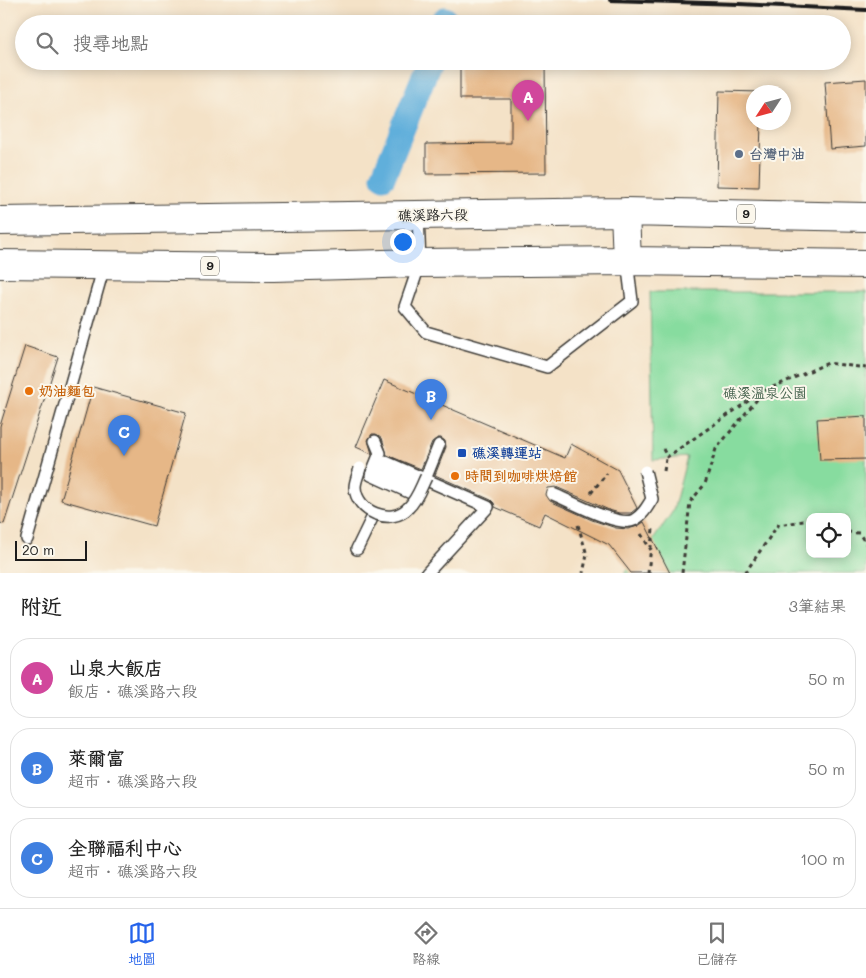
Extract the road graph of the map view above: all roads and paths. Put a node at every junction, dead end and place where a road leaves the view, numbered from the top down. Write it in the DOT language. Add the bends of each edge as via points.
graph roads {
  1 [pos="626,212"];
  2 [pos="418,215"];
  3 [pos="866,217"];
  4 [pos="0,221"];
  5 [pos="627,261"];
  6 [pos="420,263"];
  7 [pos="0,264"];
  8 [pos="866,264"];
  9 [pos="104,266"];
  10 [pos="866,368"];
  11 [pos="764,391"];
  12 [pos="375,441"];
  13 [pos="439,445"];
  14 [pos="663,449"];
  15 [pos="360,468"];
  16 [pos="645,471"];
  17 [pos="553,494"];
  18 [pos="374,514"];
  19 [pos="806,521"];
  20 [pos="851,532"];
  21 [pos="27,539"];
  22 [pos="866,544"];
  23 [pos="357,549"];
  24 [pos="427,573"];
  25 [pos="682,573"];
  26 [pos="745,573"];
  1 -- 2 [label="main road, 礁溪路六段 / 9"];
  1 -- 3 [label="main road, 礁溪路六段 / 9"];
  1 -- 5 [label="main road"];
  2 -- 4 [label="main road, 礁溪路六段 / 9"];
  2 -- 6 [label="lane"];
  5 -- 6 [label="main road, 9"];
  5 -- 6 [label="lane" via="632,302 547,368 426,332 405,307"];
  5 -- 8 [label="main road, 9"];
  6 -- 9 [label="main road, 9" via="274,267"];
  7 -- 9 [label="main road, 9"];
  9 -- 21 [label="lane"];
  10 -- 11 [label="path" via="828,363"];
  11 -- 14 [label="path" via="667,457"];
  11 -- 25 [label="path" via="716,449 705,484 690,502"];
  12 -- 24 [label="lane" via="380,453 370,475 415,495 419,486 384,465 488,507"];
  13 -- 18 [label="lane, bridge" via="408,509 394,516"];
  15 -- 18 [label="lane, bridge" via="355,487 361,504"];
  16 -- 17 [label="lane, bridge" via="652,499 633,521 616,521"];
  18 -- 23 [label="lane"];
  19 -- 26 [label="path" via="778,525"];
  20 -- 22 [label="path" via="859,533"];
}
